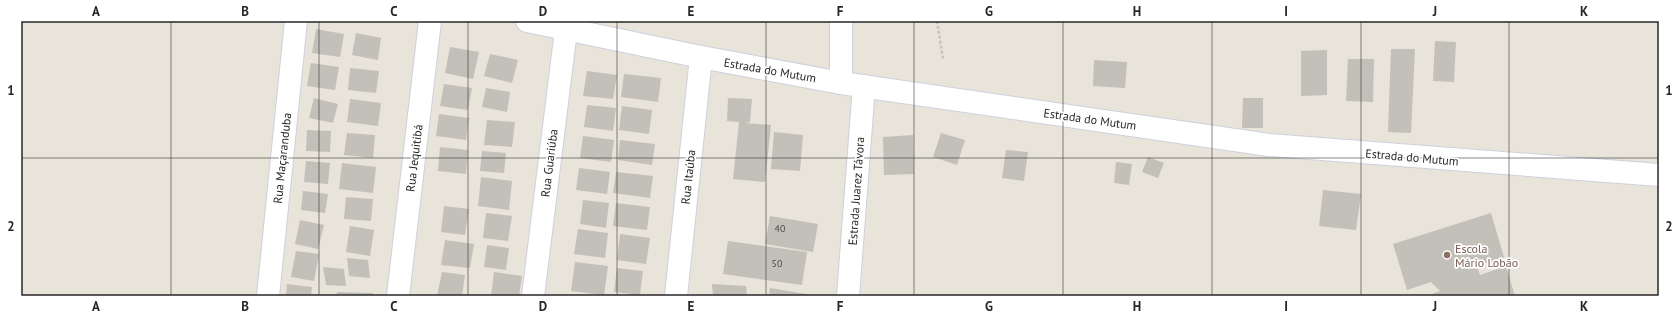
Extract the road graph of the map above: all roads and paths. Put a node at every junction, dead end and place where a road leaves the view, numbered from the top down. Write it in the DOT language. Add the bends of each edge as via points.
graph roads {
  1 [pos="296,21"];
  2 [pos="430,21"];
  3 [pos="527,21"];
  4 [pos="841,21"];
  5 [pos="938,21"];
  6 [pos="566,30"];
  7 [pos="701,57"];
  8 [pos="943,59"];
  9 [pos="841,82"];
  10 [pos="864,86"];
  11 [pos="1659,175"];
  12 [pos="268,296"];
  13 [pos="398,296"];
  14 [pos="533,296"];
  15 [pos="676,296"];
  16 [pos="848,296"];
  1 -- 12 [label="street, Rua Maçaranduba"];
  2 -- 13 [label="street, Rua Jequitibá"];
  3 -- 6 [label="street, Estrada do Mutum"];
  4 -- 9 [label="street"];
  5 -- 8 [label="path"];
  6 -- 7 [label="street, Estrada do Mutum"];
  6 -- 14 [label="street, Rua Guariúba"];
  7 -- 9 [label="street, Estrada do Mutum"];
  7 -- 15 [label="street, Rua Itaúba"];
  9 -- 10 [label="street, Estrada do Mutum"];
  10 -- 11 [label="street, Estrada do Mutum" via="1269,145"];
  10 -- 16 [label="street, Estrada Juarez Távora"];
}
